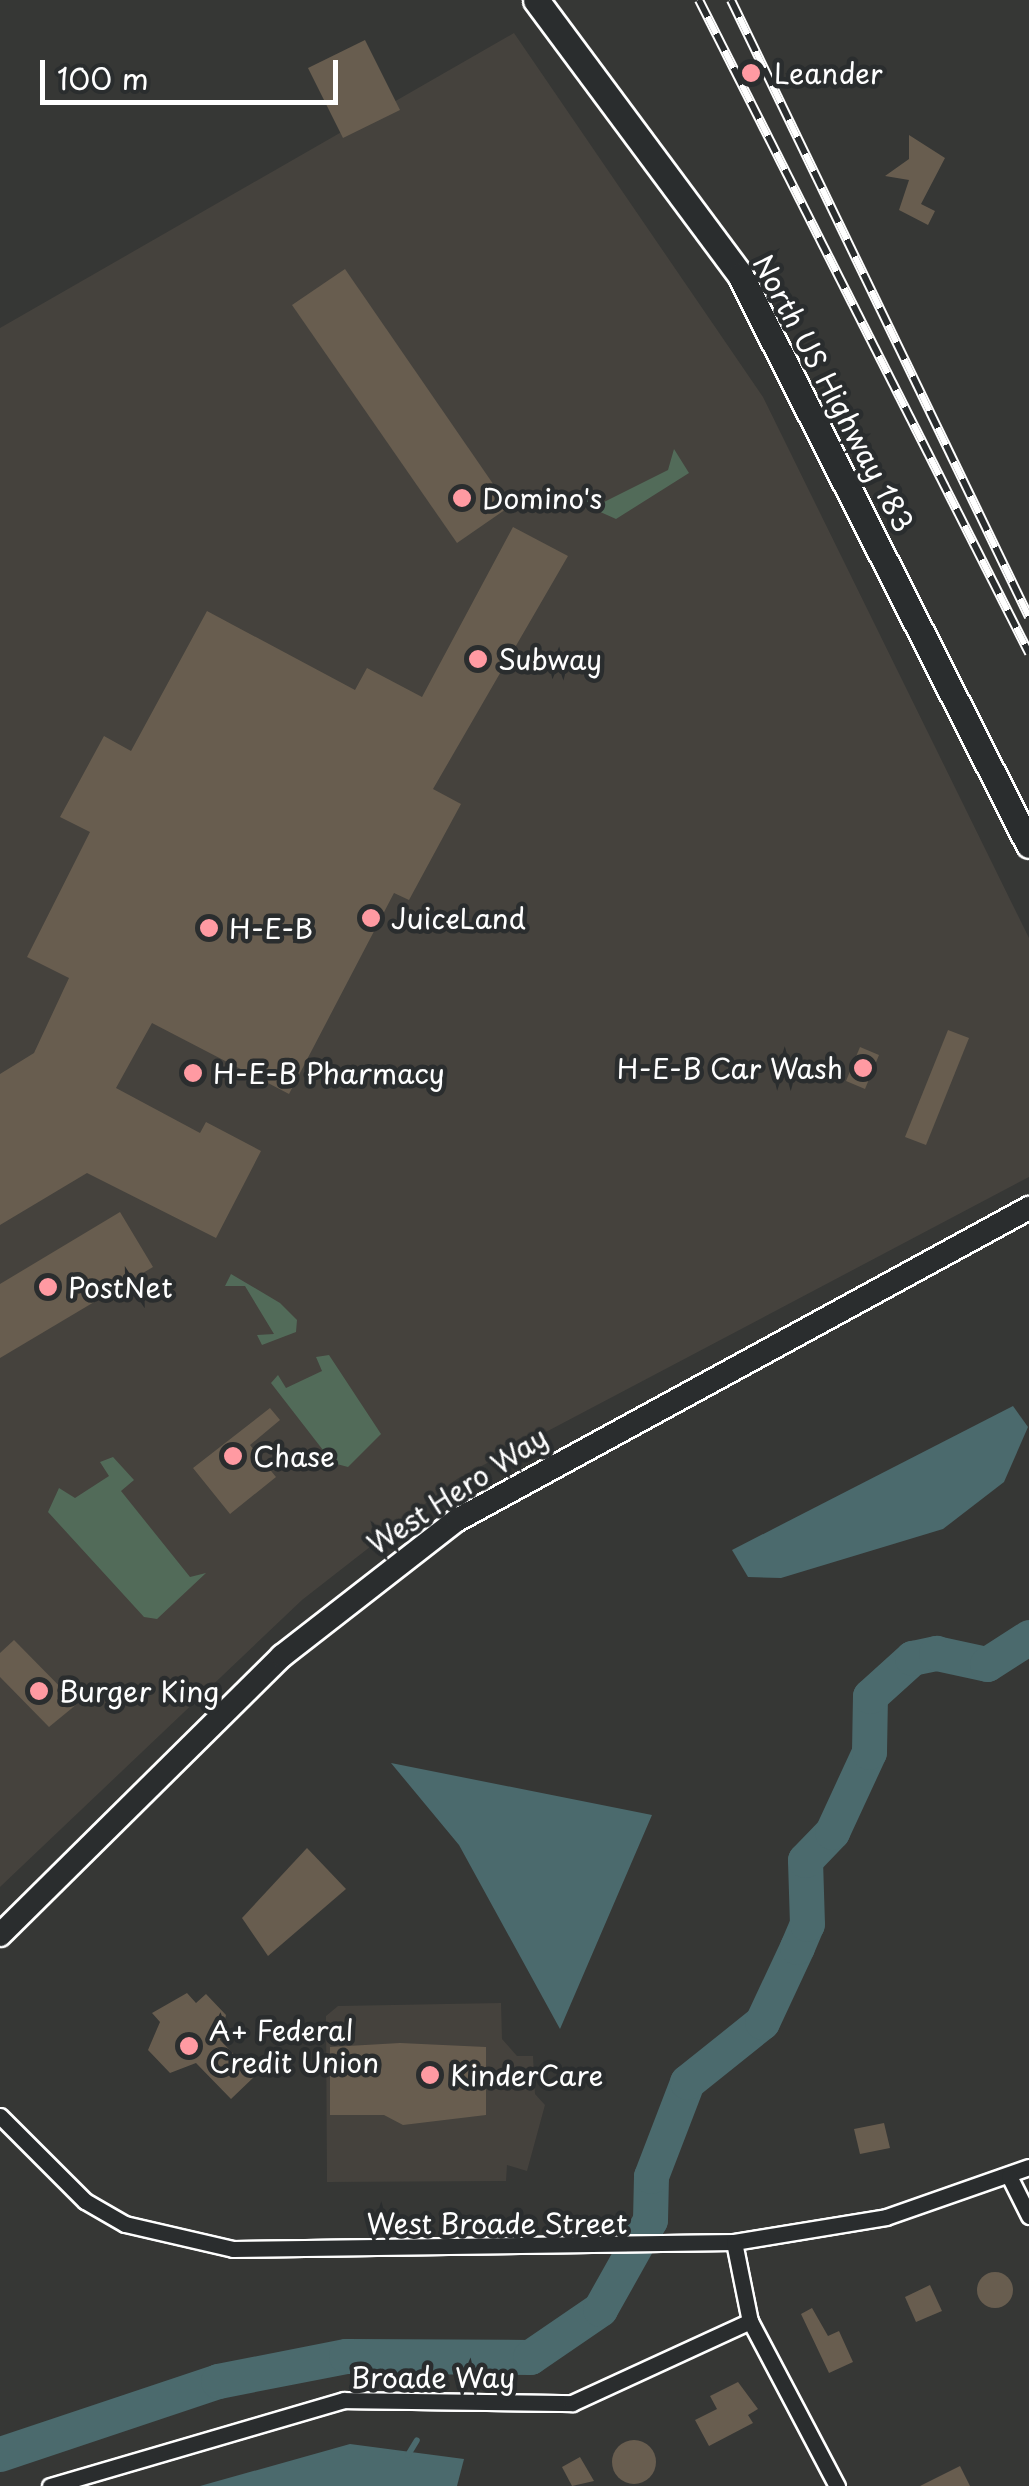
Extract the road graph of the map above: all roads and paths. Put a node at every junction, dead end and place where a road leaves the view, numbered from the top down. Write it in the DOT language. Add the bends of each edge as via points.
graph roads {
  1 [pos="536,0"];
  2 [pos="1029,845"];
  3 [pos="1029,1208"];
  4 [pos="0,1935"];
  5 [pos="0,2116"];
  6 [pos="1029,2167"];
  7 [pos="1009,2176"];
  8 [pos="1029,2216"];
  9 [pos="734,2242"];
  10 [pos="750,2321"];
  11 [pos="50,2486"];
  12 [pos="838,2486"];
  1 -- 2 [label="main road, North US Highway 183" via="740,275"];
  3 -- 4 [label="main road, West Hero Way" via="457,1520 282,1656"];
  5 -- 9 [label="street, West Broade Street" via="86,2200 172,2241 294,2250"];
  6 -- 7 [label="street, West Broade Street"];
  7 -- 8 [label="street"];
  7 -- 9 [label="street, West Broade Street" via="886,2218"];
  9 -- 10 [label="street"];
  10 -- 11 [label="street, Broade Way" via="572,2402 344,2400"];
  10 -- 12 [label="street"];
}
